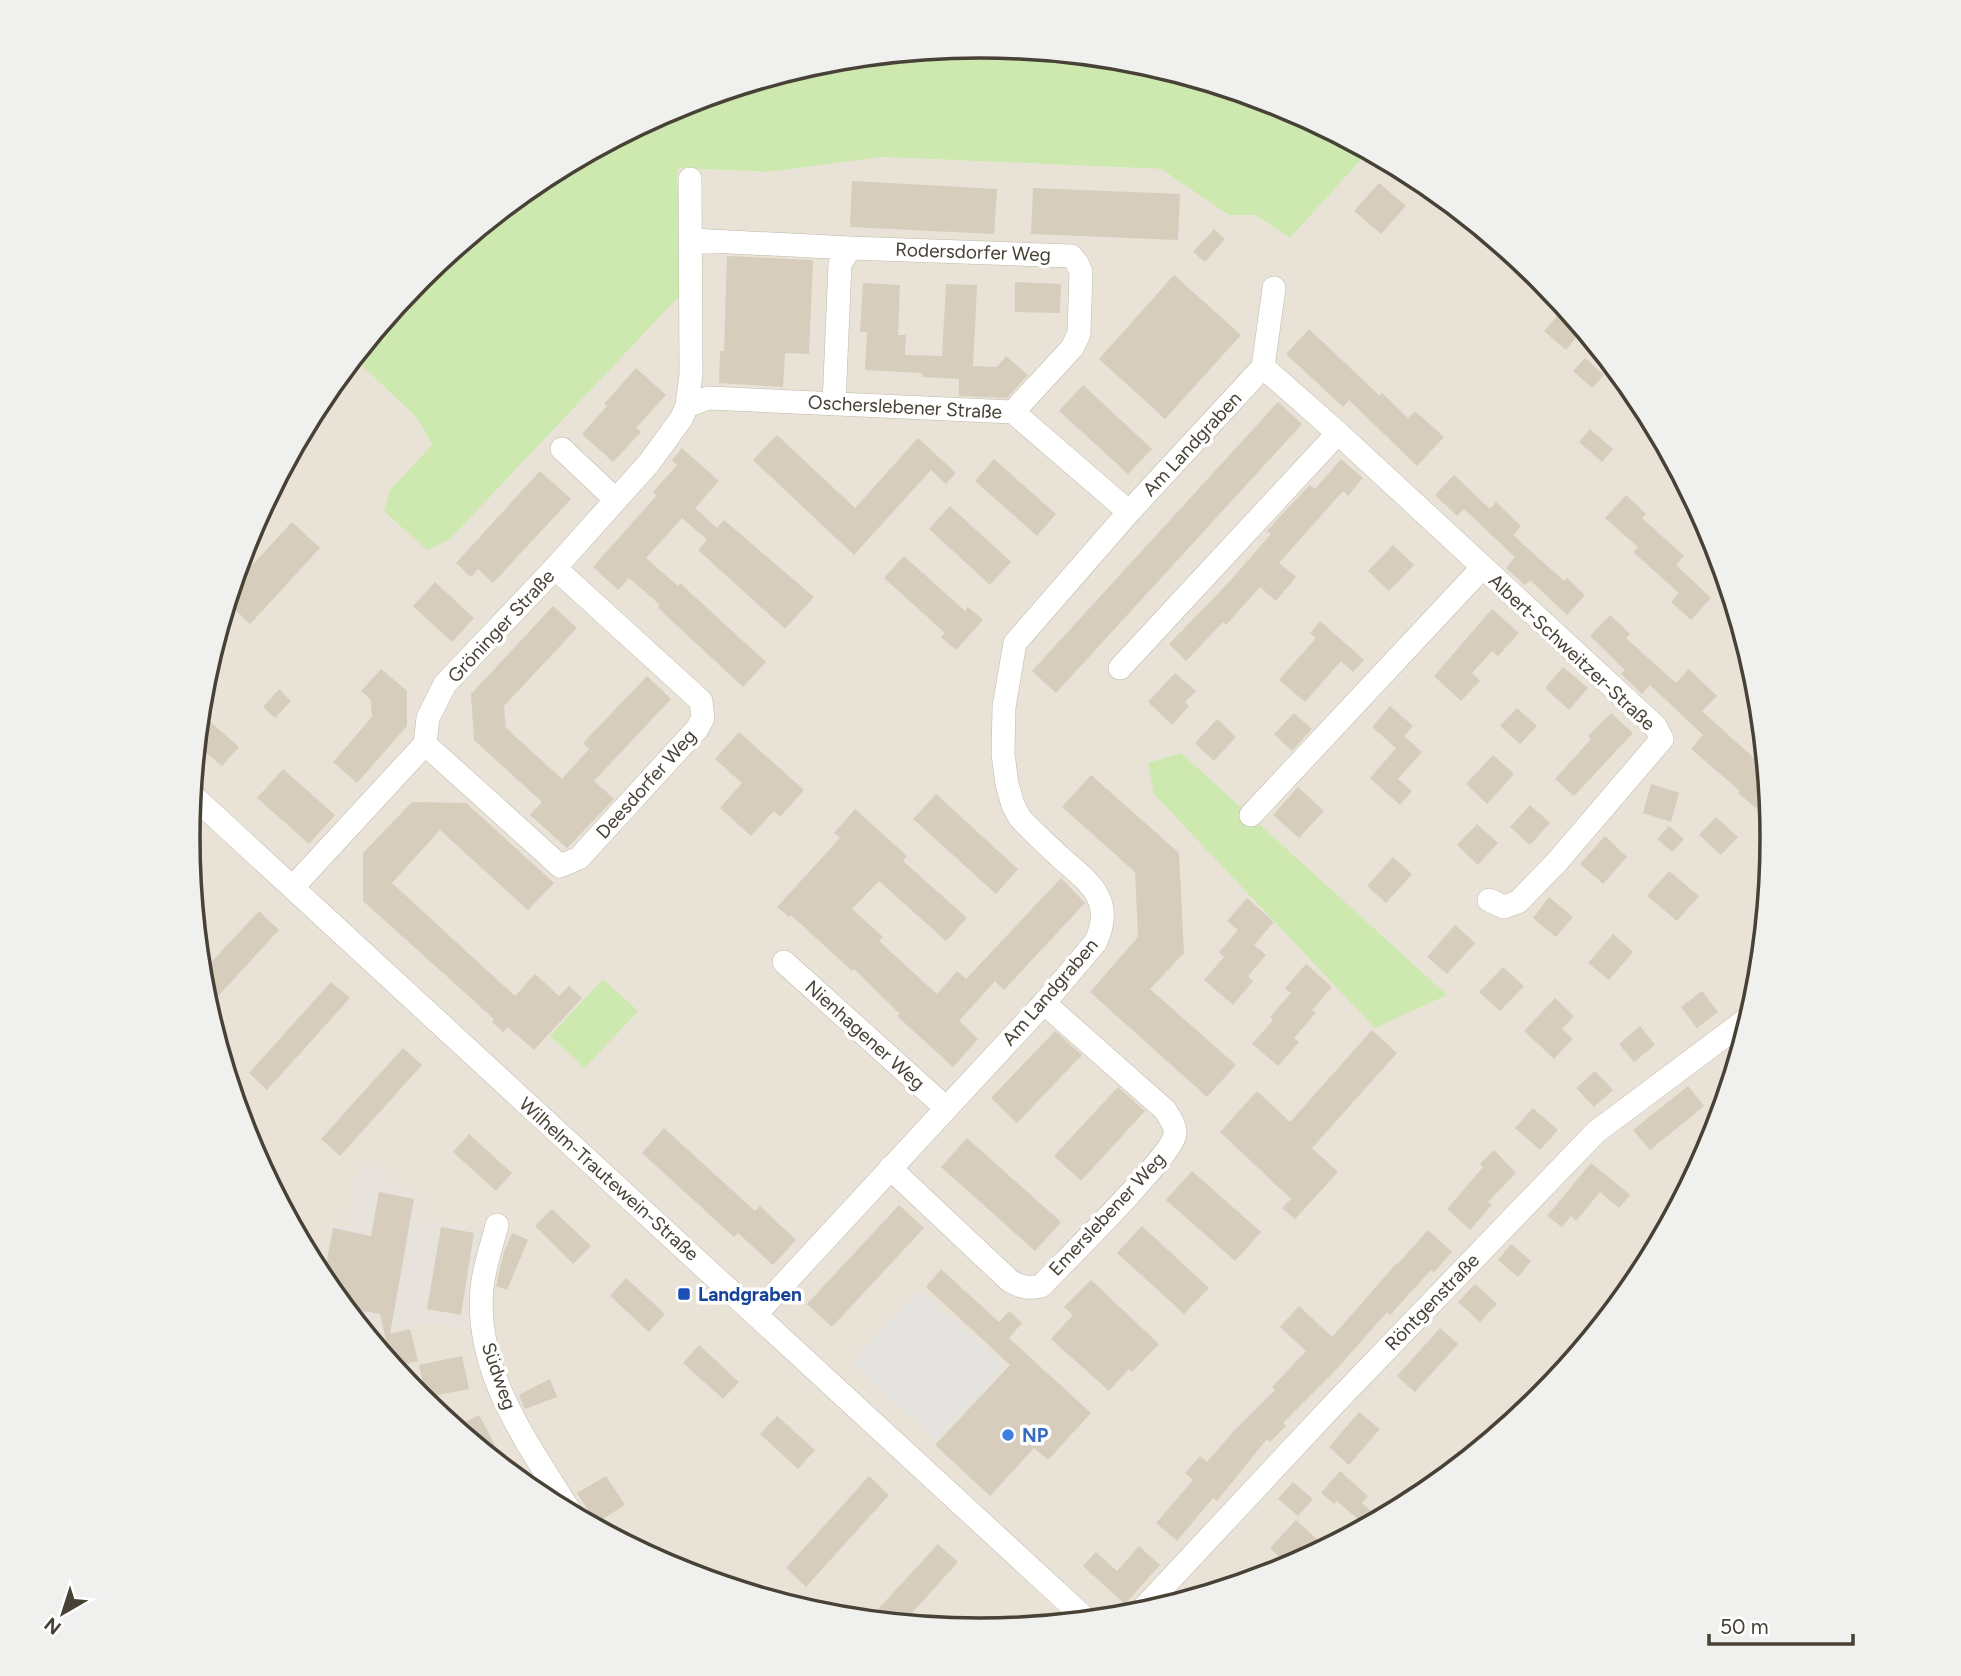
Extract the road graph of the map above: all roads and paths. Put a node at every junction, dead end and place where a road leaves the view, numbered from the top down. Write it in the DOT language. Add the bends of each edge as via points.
graph roads {
  1 [pos="690,179"];
  2 [pos="692,240"];
  3 [pos="849,248"];
  4 [pos="1274,288"];
  5 [pos="1263,367"];
  6 [pos="834,404"];
  7 [pos="687,406"];
  8 [pos="1013,412"];
  9 [pos="1338,433"];
  10 [pos="562,449"];
  11 [pos="615,499"];
  12 [pos="1129,512"];
  13 [pos="555,568"];
  14 [pos="1482,568"];
  15 [pos="1120,668"];
  16 [pos="425,744"];
  17 [pos="201,804"];
  18 [pos="1251,815"];
  19 [pos="293,887"];
  20 [pos="1489,900"];
  21 [pos="784,961"];
  22 [pos="1044,1003"];
  23 [pos="1737,1026"];
  24 [pos="946,1108"];
  25 [pos="890,1168"];
  26 [pos="497,1225"];
  27 [pos="757,1313"];
  28 [pos="560,1495"];
  29 [pos="1152,1599"];
  30 [pos="1079,1612"];
  1 -- 2 [label="street, Gröninger Straße"];
  2 -- 3 [label="street"];
  2 -- 7 [label="street, Gröninger Straße"];
  3 -- 6 [label="street" via="840,264"];
  3 -- 8 [label="street, Rodersdorfer Weg" via="1071,256 1082,272 1079,334 1072,348"];
  4 -- 5 [label="street"];
  5 -- 9 [label="street, Albert-Schweitzer-Straße"];
  5 -- 12 [label="street, Am Landgraben"];
  6 -- 7 [label="street, Oscherslebener Straße" via="708,398"];
  6 -- 8 [label="street, Oscherslebener Straße"];
  7 -- 11 [label="street, Gröninger Straße" via="649,463"];
  8 -- 12 [label="street, Oscherslebener Straße"];
  9 -- 14 [label="street, Albert-Schweitzer-Straße"];
  9 -- 15 [label="street"];
  10 -- 11 [label="street"];
  11 -- 13 [label="street, Gröninger Straße"];
  12 -- 22 [label="street, Am Landgraben" via="1015,643 1004,707 1003,754 1013,805 1032,831 1087,880 1102,907 1101,932 1095,943"];
  13 -- 16 [label="street, Gröninger Straße" via="445,684 428,718"];
  13 -- 16 [label="street, Deesdorfer Weg" via="701,701 703,718 697,729 579,858 560,866"];
  14 -- 18 [label="street, Albert-Schweitzer-Straße"];
  14 -- 20 [label="street, Albert-Schweitzer-Straße" via="1655,726 1662,739 1518,902 1504,907"];
  16 -- 19 [label="street"];
  17 -- 19 [label="street, Wilhelm-Trautewein-Straße"];
  19 -- 27 [label="street, Wilhelm-Trautewein-Straße"];
  21 -- 24 [label="street, Nienhagener Weg"];
  22 -- 24 [label="street, Am Landgraben"];
  22 -- 25 [label="street, Emerslebener Weg" via="1172,1121 1175,1134 1171,1146 1139,1183 1041,1286 1032,1288 1010,1281"];
  23 -- 29 [label="street, Röntgenstraße" via="1596,1132"];
  24 -- 25 [label="street, Am Landgraben"];
  25 -- 27 [label="street, Am Landgraben"];
  26 -- 28 [label="street, Südweg" via="482,1285 487,1353 513,1418"];
  27 -- 30 [label="street, Wilhelm-Trautewein-Straße"];
}
